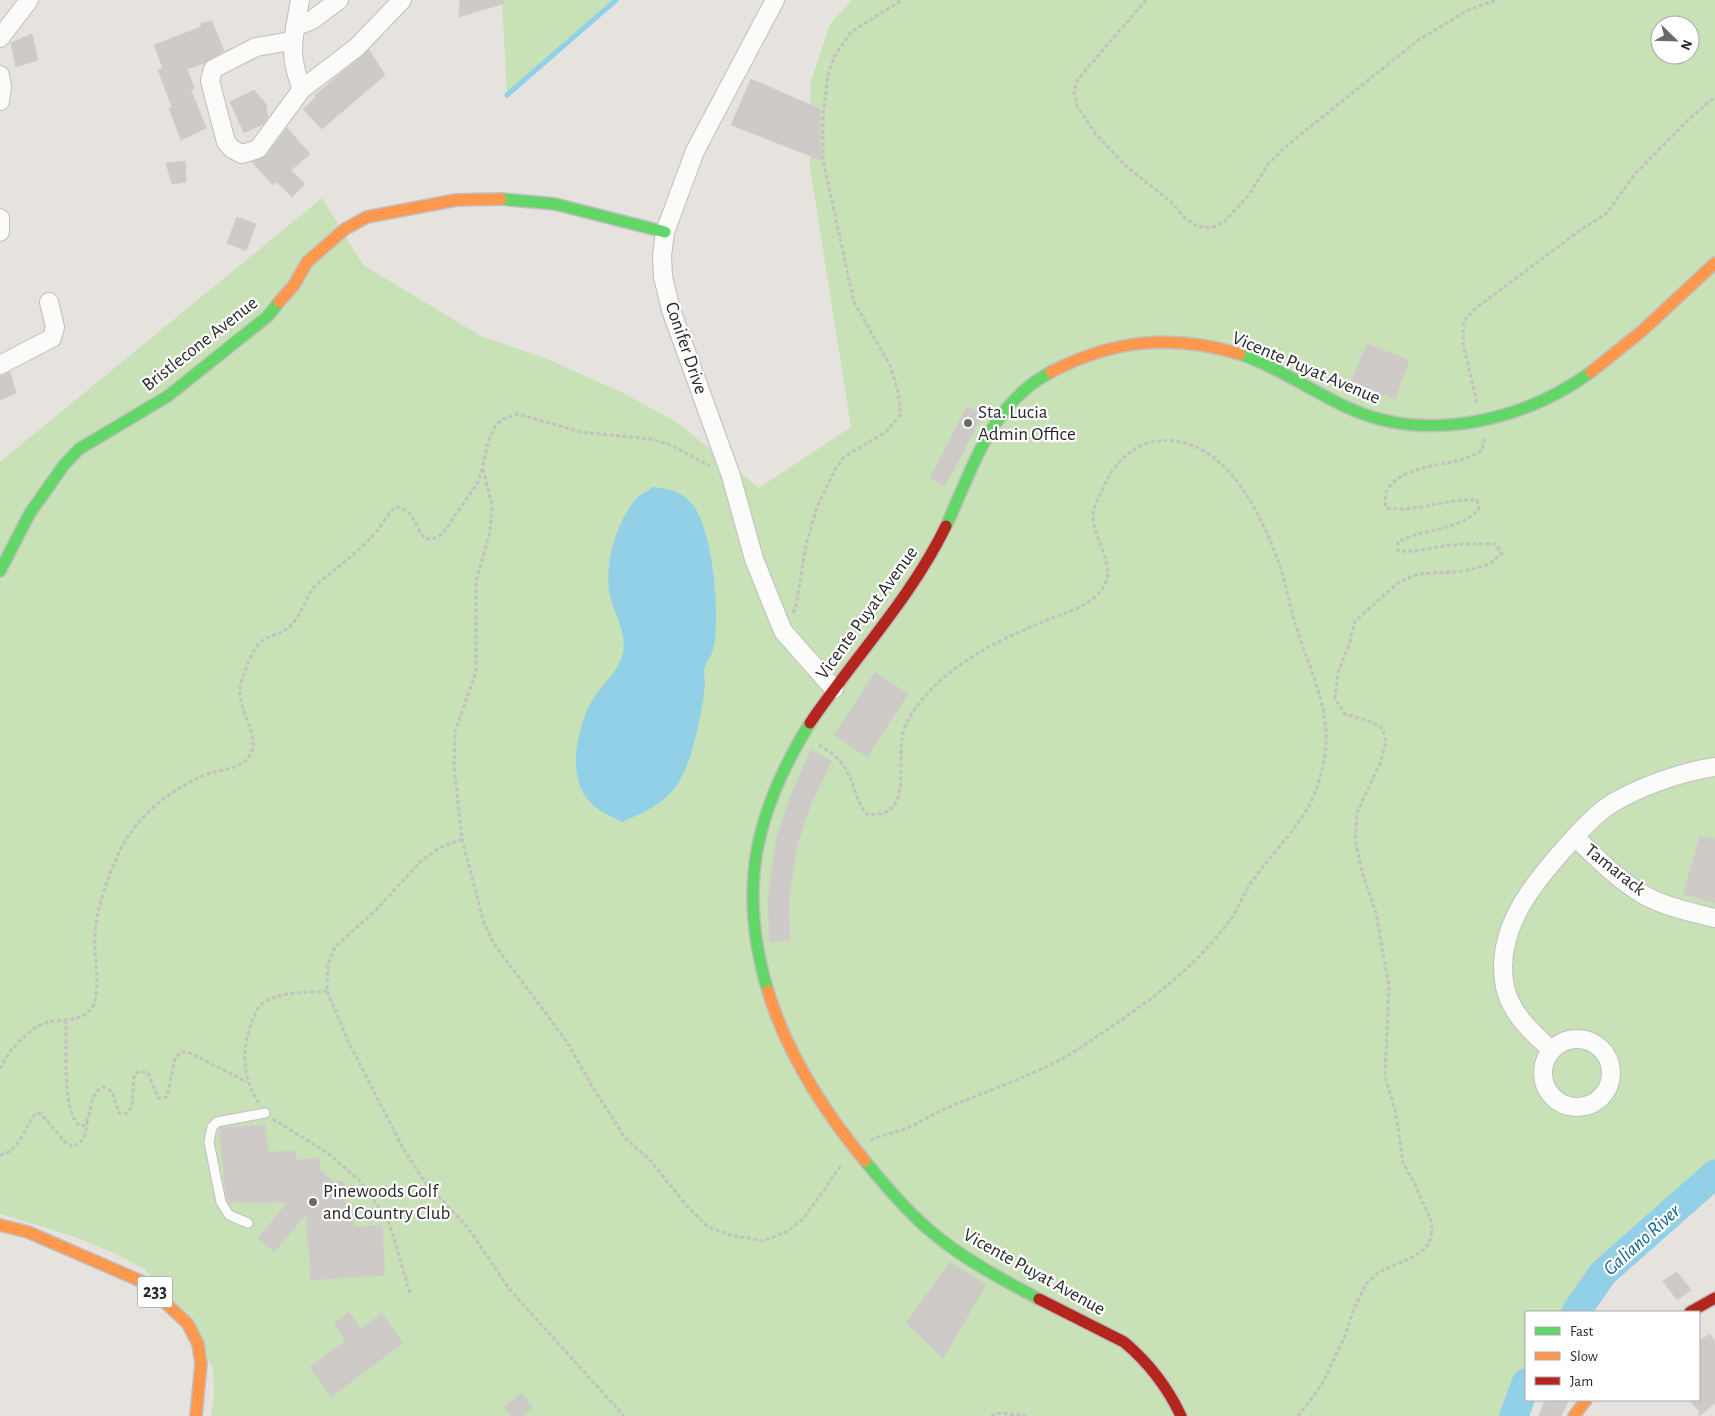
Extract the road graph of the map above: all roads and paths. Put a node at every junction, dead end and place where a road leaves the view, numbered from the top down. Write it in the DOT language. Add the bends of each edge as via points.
graph roads {
  1 [pos="29,0"];
  2 [pos="300,0"];
  3 [pos="339,0"];
  4 [pos="402,0"];
  5 [pos="775,0"];
  6 [pos="902,0"];
  7 [pos="1146,0"];
  8 [pos="1496,0"];
  9 [pos="293,34"];
  10 [pos="0,38"];
  11 [pos="0,75"];
  12 [pos="302,90"];
  13 [pos="1715,97"];
  14 [pos="0,101"];
  15 [pos="0,218"];
  16 [pos="0,232"];
  17 [pos="665,232"];
  18 [pos="1715,263"];
  19 [pos="49,302"];
  20 [pos="0,365"];
  21 [pos="1481,421"];
  22 [pos="484,469"];
  23 [pos="731,476"];
  24 [pos="0,571"];
  25 [pos="783,631"];
  26 [pos="834,689"];
  27 [pos="804,734"];
  28 [pos="1715,767"];
  29 [pos="1575,837"];
  30 [pos="462,839"];
  31 [pos="1715,918"];
  32 [pos="327,991"];
  33 [pos="66,1020"];
  34 [pos="1551,1050"];
  35 [pos="0,1069"];
  36 [pos="248,1083"];
  37 [pos="265,1113"];
  38 [pos="88,1119"];
  39 [pos="852,1148"];
  40 [pos="0,1155"];
  41 [pos="248,1223"];
  42 [pos="0,1225"];
  43 [pos="410,1293"];
  44 [pos="1715,1298"];
  45 [pos="1692,1311"];
  46 [pos="1585,1401"];
  47 [pos="196,1416"];
  48 [pos="624,1416"];
  49 [pos="991,1416"];
  50 [pos="1026,1416"];
  51 [pos="1181,1416"];
  52 [pos="1298,1416"];
  53 [pos="1574,1416"];
  1 -- 10 [label="street"];
  2 -- 9 [label="street"];
  3 -- 9 [label="street"];
  4 -- 12 [label="street" via="357,47"];
  5 -- 17 [label="street, Conifer Drive" via="694,151"];
  6 -- 25 [label="path" via="851,32 841,45 828,74 823,116 824,166 854,302 891,367 901,414 886,432 844,457 836,468 817,507 806,545 796,606"];
  7 -- 8 [label="path" via="1078,79 1074,90 1078,106 1096,134 1127,167 1165,197 1185,218 1197,226 1210,228 1223,223 1248,196 1269,163 1290,143 1409,47 1466,11"];
  9 -- 12 [label="street" via="292,57"];
  9 -- 12 [label="street" via="256,47 213,69 210,81 226,142 232,150 242,154 258,149"];
  11 -- 14 [label="street"];
  13 -- 21 [label="path" via="1634,175 1607,213 1476,308 1464,321 1463,343"];
  15 -- 16 [label="street"];
  17 -- 23 [label="street, Conifer Drive" via="663,277"];
  17 -- 24 [label="street, Bristlecone Avenue" via="555,204 499,199 456,200 367,217 345,229 307,262 294,285 268,316 226,351 168,396 79,449 30,513"];
  18 -- 21 [label="street, Vicente Puyat Avenue" via="1601,366 1562,391"];
  19 -- 20 [label="street" via="55,327 52,338"];
  21 -- 26 [label="street, Vicente Puyat Avenue" via="1414,426 1371,417 1246,356 1192,341 1132,342 1082,357 1028,387 1016,396 998,419 983,444 937,545 916,580"];
  21 -- 52 [label="path" via="1482,451 1462,460 1410,473 1390,485 1385,496 1386,508 1401,510 1477,500 1479,509 1470,519 1410,535 1398,542 1398,551 1478,543 1495,544 1502,553 1490,564 1465,571 1420,574 1400,582 1380,599 1355,621 1338,672 1334,698 1345,714 1372,722 1382,729 1386,742 1382,761 1357,812 1356,841 1376,913 1389,987 1385,1076 1396,1114 1403,1163 1432,1223 1431,1238 1426,1248 1379,1272 1366,1284 1321,1386"];
  22 -- 23 [label="path" via="489,438 496,425 518,414 581,432 650,439 671,445"];
  22 -- 30 [label="path" via="492,505 490,532 476,581 476,672 454,740"];
  22 -- 33 [label="path" via="479,482 443,533 426,539 410,513 396,506 358,551 313,588 288,629 261,641 241,681 239,694 240,705 254,739 253,749 241,764 191,780 154,807 134,827 117,856 96,918 95,1003 83,1016"];
  23 -- 25 [label="street, Conifer Drive" via="754,559"];
  25 -- 26 [label="street, Conifer Drive"];
  26 -- 27 [label="street, Vicente Puyat Avenue"];
  27 -- 39 [label="street, Vicente Puyat Avenue" via="788,759 763,818 755,859 752,915 759,962 784,1040 804,1078"];
  27 -- 39 [label="path" via="845,767 857,803 866,814 878,816 894,810 898,802 900,751 905,726 924,698 941,678 968,659 1092,601 1106,584 1108,570 1094,530 1093,511 1116,463 1143,444 1162,441 1177,441 1197,447 1219,461 1242,488 1279,564 1324,711 1325,753 1311,805 1252,881 1231,919 1164,990 1065,1058 903,1130"];
  28 -- 29 [label="street" via="1661,781 1613,804 1594,817"];
  29 -- 31 [label="street, Tamarack" via="1640,893"];
  29 -- 34 [label="street" via="1534,882 1506,941 1505,987 1514,1011"];
  30 -- 32 [label="path" via="439,848 421,861 376,910 335,947 328,964"];
  30 -- 39 [label="path" via="484,923 494,944 567,1042 625,1138 649,1159 707,1226 730,1235 764,1241 786,1232 803,1218"];
  32 -- 36 [label="path" via="289,995 262,1003 249,1027 245,1043 244,1067"];
  32 -- 48 [label="path" via="350,1045 404,1150 425,1182 469,1229 510,1290"];
  33 -- 35 [label="path" via="47,1023 32,1031 18,1043"];
  33 -- 38 [label="path" via="71,1113 80,1126"];
  36 -- 37 [label="path"];
  36 -- 38 [label="path" via="190,1053 181,1052 175,1059 167,1098 158,1098 148,1073 140,1071 134,1075 129,1112 119,1113 112,1091 103,1087 94,1094"];
  37 -- 41 [label="lane" via="217,1122 210,1134 221,1202 229,1215"];
  37 -- 43 [label="path" via="329,1154 360,1181 389,1222"];
  38 -- 40 [label="path" via="84,1138 73,1147 41,1114 36,1113 10,1153"];
  39 -- 51 [label="street, Vicente Puyat Avenue" via="933,1233 981,1267 1124,1342 1145,1358"];
  42 -- 47 [label="street, 233" via="28,1232 143,1282 177,1312 188,1324 198,1344 201,1364"];
  44 -- 45 [label="street"];
  46 -- 53 [label="street"];
  49 -- 50 [label="path" via="1000,1413"];
}
